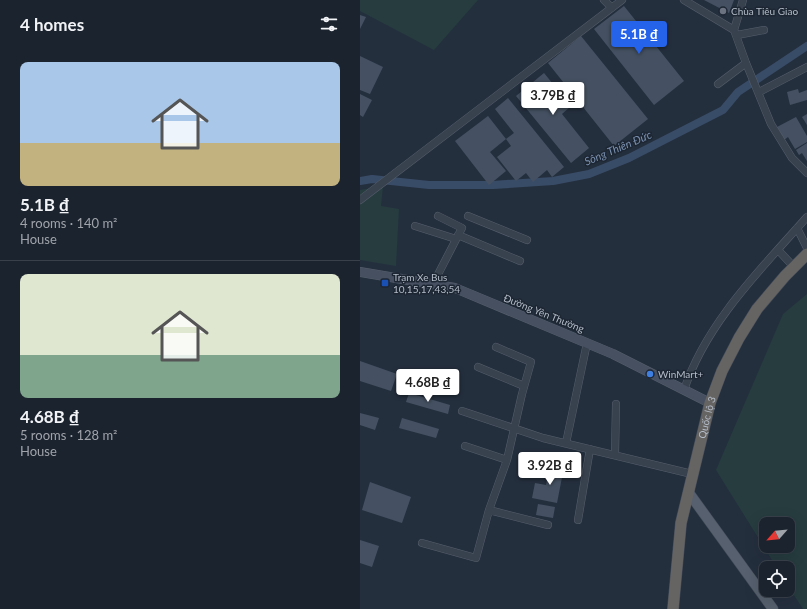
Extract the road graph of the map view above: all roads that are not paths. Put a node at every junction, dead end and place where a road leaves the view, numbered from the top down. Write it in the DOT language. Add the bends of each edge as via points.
graph roads {
  1 [pos="604,0"];
  2 [pos="622,0"];
  3 [pos="684,0"];
  4 [pos="743,0"];
  5 [pos="612,8"];
  6 [pos="764,30"];
  7 [pos="736,32"];
  8 [pos="747,65"];
  9 [pos="807,67"];
  10 [pos="718,84"];
  11 [pos="759,92"];
  12 [pos="807,172"];
  13 [pos="360,200"];
  14 [pos="438,216"];
  15 [pos="807,217"];
  16 [pos="415,226"];
  17 [pos="462,228"];
  18 [pos="797,228"];
  19 [pos="457,237"];
  20 [pos="527,240"];
  21 [pos="807,248"];
  22 [pos="778,250"];
  23 [pos="807,254"];
  24 [pos="520,261"];
  25 [pos="794,267"];
  26 [pos="360,272"];
  27 [pos="433,284"];
  28 [pos="587,343"];
  29 [pos="496,347"];
  30 [pos="478,367"];
  31 [pos="524,386"];
  32 [pos="684,390"];
  33 [pos="710,403"];
  34 [pos="616,404"];
  35 [pos="462,411"];
  36 [pos="515,428"];
  37 [pos="566,443"];
  38 [pos="465,446"];
  39 [pos="590,449"];
  40 [pos="615,455"];
  41 [pos="507,460"];
  42 [pos="692,474"];
  43 [pos="688,494"];
  44 [pos="489,510"];
  45 [pos="578,520"];
  46 [pos="548,525"];
  47 [pos="422,543"];
  48 [pos="673,609"];
  49 [pos="773,609"];
  1 -- 5 [label="street"];
  2 -- 5 [label="street"];
  3 -- 7 [label="street"];
  4 -- 7 [label="street"];
  5 -- 13 [label="street"];
  6 -- 7 [label="street"];
  7 -- 8 [label="street"];
  8 -- 10 [label="street"];
  8 -- 11 [label="street"];
  9 -- 11 [label="street"];
  11 -- 12 [label="street" via="771,124 792,158"];
  14 -- 17 [label="street"];
  15 -- 18 [label="street"];
  16 -- 19 [label="street"];
  17 -- 19 [label="street"];
  17 -- 20 [label="street" via="469,214"];
  18 -- 21 [label="street"];
  18 -- 22 [label="street"];
  19 -- 24 [label="street"];
  19 -- 27 [label="street"];
  22 -- 25 [label="street"];
  22 -- 32 [label="street" via="720,321 697,358"];
  23 -- 25 [label="highway, Quốc lộ 3"];
  25 -- 33 [label="highway, Quốc lộ 3" via="757,309 739,338 722,371"];
  26 -- 27 [label="main road, Đường Yên Thường"];
  27 -- 28 [label="main road, Đường Yên Thường" via="455,288"];
  28 -- 32 [label="main road, Đường Yên Thường"];
  28 -- 37 [label="street"];
  29 -- 31 [label="street" via="531,362"];
  30 -- 31 [label="street"];
  31 -- 36 [label="street"];
  32 -- 33 [label="main road, Đường Yên Thường"];
  33 -- 42 [label="highway, Quốc lộ 3"];
  34 -- 40 [label="street"];
  35 -- 36 [label="street"];
  36 -- 37 [label="street"];
  36 -- 41 [label="street"];
  37 -- 39 [label="street"];
  38 -- 41 [label="street"];
  39 -- 40 [label="street"];
  39 -- 45 [label="street"];
  40 -- 42 [label="street"];
  41 -- 44 [label="street"];
  42 -- 43 [label="highway, Quốc lộ 3"];
  43 -- 48 [label="highway, Quốc lộ 3" via="681,523"];
  43 -- 49 [label="main road"];
  44 -- 46 [label="street"];
  44 -- 47 [label="street" via="476,558"];
}
